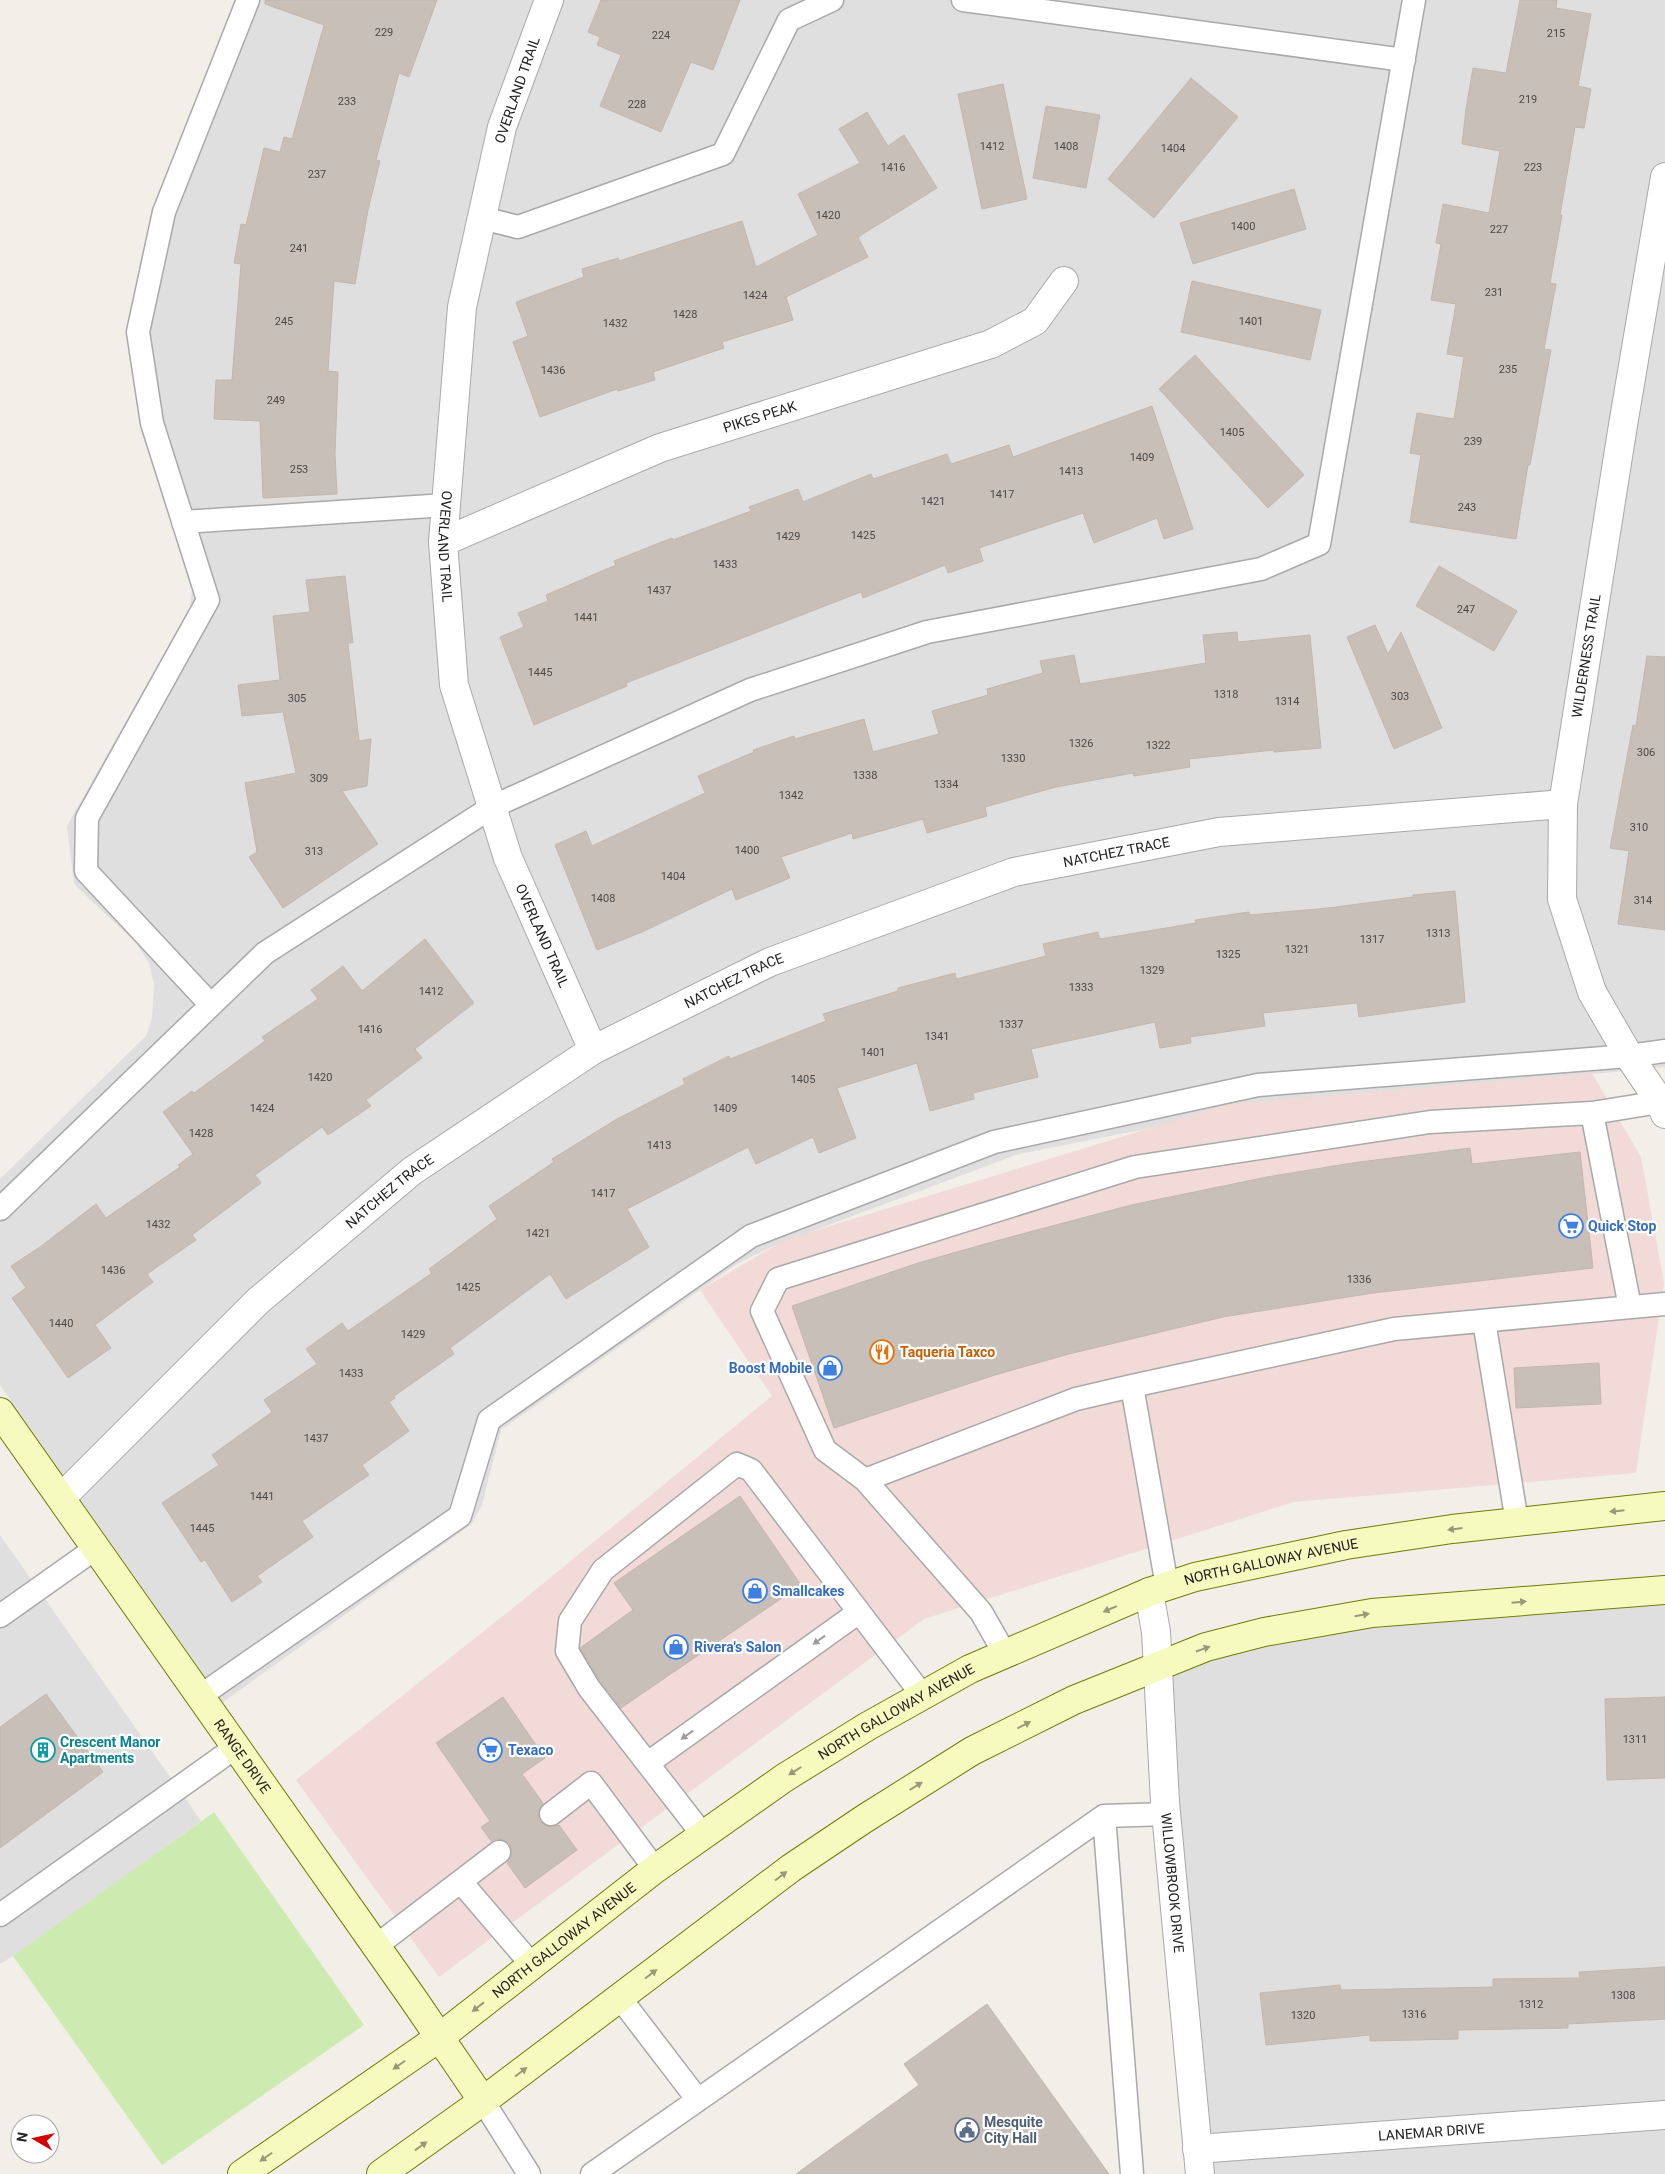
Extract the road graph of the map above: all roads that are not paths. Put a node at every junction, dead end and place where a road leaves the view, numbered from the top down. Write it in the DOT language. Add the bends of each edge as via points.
graph roads {
  1 [pos="248,0"];
  2 [pos="549,0"];
  3 [pos="832,0"];
  4 [pos="963,0"];
  5 [pos="1414,0"];
  6 [pos="1404,60"];
  7 [pos="1665,177"];
  8 [pos="482,218"];
  9 [pos="1064,281"];
  10 [pos="446,505"];
  11 [pos="183,522"];
  12 [pos="443,542"];
  13 [pos="1563,804"];
  14 [pos="492,806"];
  15 [pos="211,1006"];
  16 [pos="593,1050"];
  17 [pos="1665,1051"];
  18 [pos="1629,1056"];
  19 [pos="1662,1108"];
  20 [pos="1592,1113"];
  21 [pos="0,1209"];
  22 [pos="1665,1304"];
  23 [pos="1630,1307"];
  24 [pos="1484,1321"];
  25 [pos="1132,1386"];
  26 [pos="4,1424"];
  27 [pos="865,1480"];
  28 [pos="61,1498"];
  29 [pos="1665,1506"];
  30 [pos="1518,1522"];
  31 [pos="96,1548"];
  32 [pos="1158,1589"];
  33 [pos="1665,1589"];
  34 [pos="859,1612"];
  35 [pos="0,1616"];
  36 [pos="1005,1654"];
  37 [pos="1158,1666"];
  38 [pos="200,1696"];
  39 [pos="923,1696"];
  40 [pos="236,1747"];
  41 [pos="648,1763"];
  42 [pos="551,1814"];
  43 [pos="1167,1814"];
  44 [pos="1104,1816"];
  45 [pos="703,1835"];
  46 [pos="499,1852"];
  47 [pos="655,1869"];
  48 [pos="461,1882"];
  49 [pos="0,1915"];
  50 [pos="376,1946"];
  51 [pos="532,1965"];
  52 [pos="620,1998"];
  53 [pos="440,2037"];
  54 [pos="698,2100"];
  55 [pos="483,2101"];
  56 [pos="1665,2115"];
  57 [pos="1199,2161"];
  58 [pos="242,2174"];
  59 [pos="382,2174"];
  60 [pos="529,2174"];
  61 [pos="592,2174"];
  62 [pos="1132,2174"];
  1 -- 11 [label="lane" via="164,212 138,332 152,423"];
  2 -- 8 [label="street, OVERLAND TRAIL" via="502,127"];
  3 -- 8 [label="lane" via="789,20 724,154 518,227"];
  4 -- 6 [label="lane"];
  5 -- 6 [label="lane"];
  6 -- 14 [label="lane" via="1319,544 1261,569 927,632 750,690"];
  7 -- 13 [label="street, WILDERNESS TRAIL"];
  8 -- 10 [label="street, OVERLAND TRAIL" via="462,307"];
  9 -- 12 [label="street, PIKES PEAK" via="1034,321 991,344 660,448"];
  10 -- 11 [label="lane"];
  10 -- 12 [label="street, OVERLAND TRAIL"];
  11 -- 15 [label="lane" via="208,600 87,818 86,871"];
  12 -- 14 [label="street, OVERLAND TRAIL" via="454,686"];
  13 -- 16 [label="street, NATCHEZ TRACE" via="1219,832 1014,872 770,962"];
  13 -- 18 [label="street, WILDERNESS TRAIL" via="1562,899 1592,992"];
  14 -- 15 [label="lane" via="265,953"];
  14 -- 16 [label="street, OVERLAND TRAIL" via="508,858"];
  15 -- 21 [label="lane"];
  16 -- 28 [label="street, NATCHEZ TRACE" via="412,1171 258,1301"];
  17 -- 18 [label="lane"];
  18 -- 19 [label="street, WILDERNESS TRAIL"];
  18 -- 38 [label="lane" via="1258,1085 994,1142 751,1236 489,1420 460,1516"];
  19 -- 20 [label="lane"];
  20 -- 23 [label="lane"];
  20 -- 27 [label="lane" via="1430,1122 1135,1167 778,1280 762,1311 825,1450"];
  22 -- 23 [label="lane"];
  23 -- 24 [label="lane"];
  24 -- 25 [label="lane" via="1394,1329"];
  24 -- 30 [label="lane"];
  25 -- 27 [label="lane" via="1076,1399"];
  25 -- 32 [label="lane"];
  26 -- 28 [label="main road, RANGE DRIVE"];
  27 -- 36 [label="lane" via="981,1612"];
  28 -- 31 [label="main road, RANGE DRIVE"];
  29 -- 30 [label="main road, NORTH GALLOWAY AVENUE, one-way"];
  30 -- 32 [label="main road, NORTH GALLOWAY AVENUE, one-way" via="1346,1546 1195,1577"];
  31 -- 35 [label="lane"];
  31 -- 38 [label="main road, RANGE DRIVE"];
  32 -- 36 [label="main road, NORTH GALLOWAY AVENUE, one-way"];
  32 -- 37 [label="street, WILLOWBROOK DRIVE"];
  37 -- 33 [label="main road, one-way" via="1206,1647 1264,1632 1372,1613"];
  34 -- 39 [label="lane"];
  34 -- 41 [label="lane, one-way"];
  34 -- 41 [label="lane" via="751,1470 737,1464 603,1570 570,1621 568,1651 589,1688"];
  36 -- 39 [label="main road, NORTH GALLOWAY AVENUE" via="970,1669"];
  37 -- 43 [label="street, WILLOWBROOK DRIVE"];
  52 -- 37 [label="main road, one-way" via="791,1868 972,1751 1074,1700"];
  38 -- 40 [label="main road, RANGE DRIVE"];
  39 -- 45 [label="main road, NORTH GALLOWAY AVENUE, one-way" via="784,1778"];
  40 -- 49 [label="lane"];
  40 -- 50 [label="main road, RANGE DRIVE"];
  41 -- 45 [label="lane"];
  42 -- 47 [label="lane" via="591,1784"];
  43 -- 44 [label="lane"];
  43 -- 57 [label="street, WILLOWBROOK DRIVE"];
  44 -- 54 [label="lane"];
  44 -- 62 [label="lane"];
  45 -- 47 [label="main road, NORTH GALLOWAY AVENUE"];
  46 -- 48 [label="lane"];
  47 -- 51 [label="main road, NORTH GALLOWAY AVENUE"];
  48 -- 50 [label="lane"];
  48 -- 51 [label="lane"];
  50 -- 53 [label="main road, RANGE DRIVE"];
  51 -- 53 [label="main road, NORTH GALLOWAY AVENUE, one-way"];
  52 -- 54 [label="lane"];
  55 -- 52 [label="main road, one-way"];
  53 -- 55 [label="main road, RANGE DRIVE"];
  53 -- 58 [label="main road, NORTH GALLOWAY AVENUE, one-way"];
  54 -- 61 [label="lane"];
  59 -- 55 [label="main road, one-way"];
  55 -- 60 [label="lane"];
  56 -- 57 [label="street, LANEMAR DRIVE"];
}
